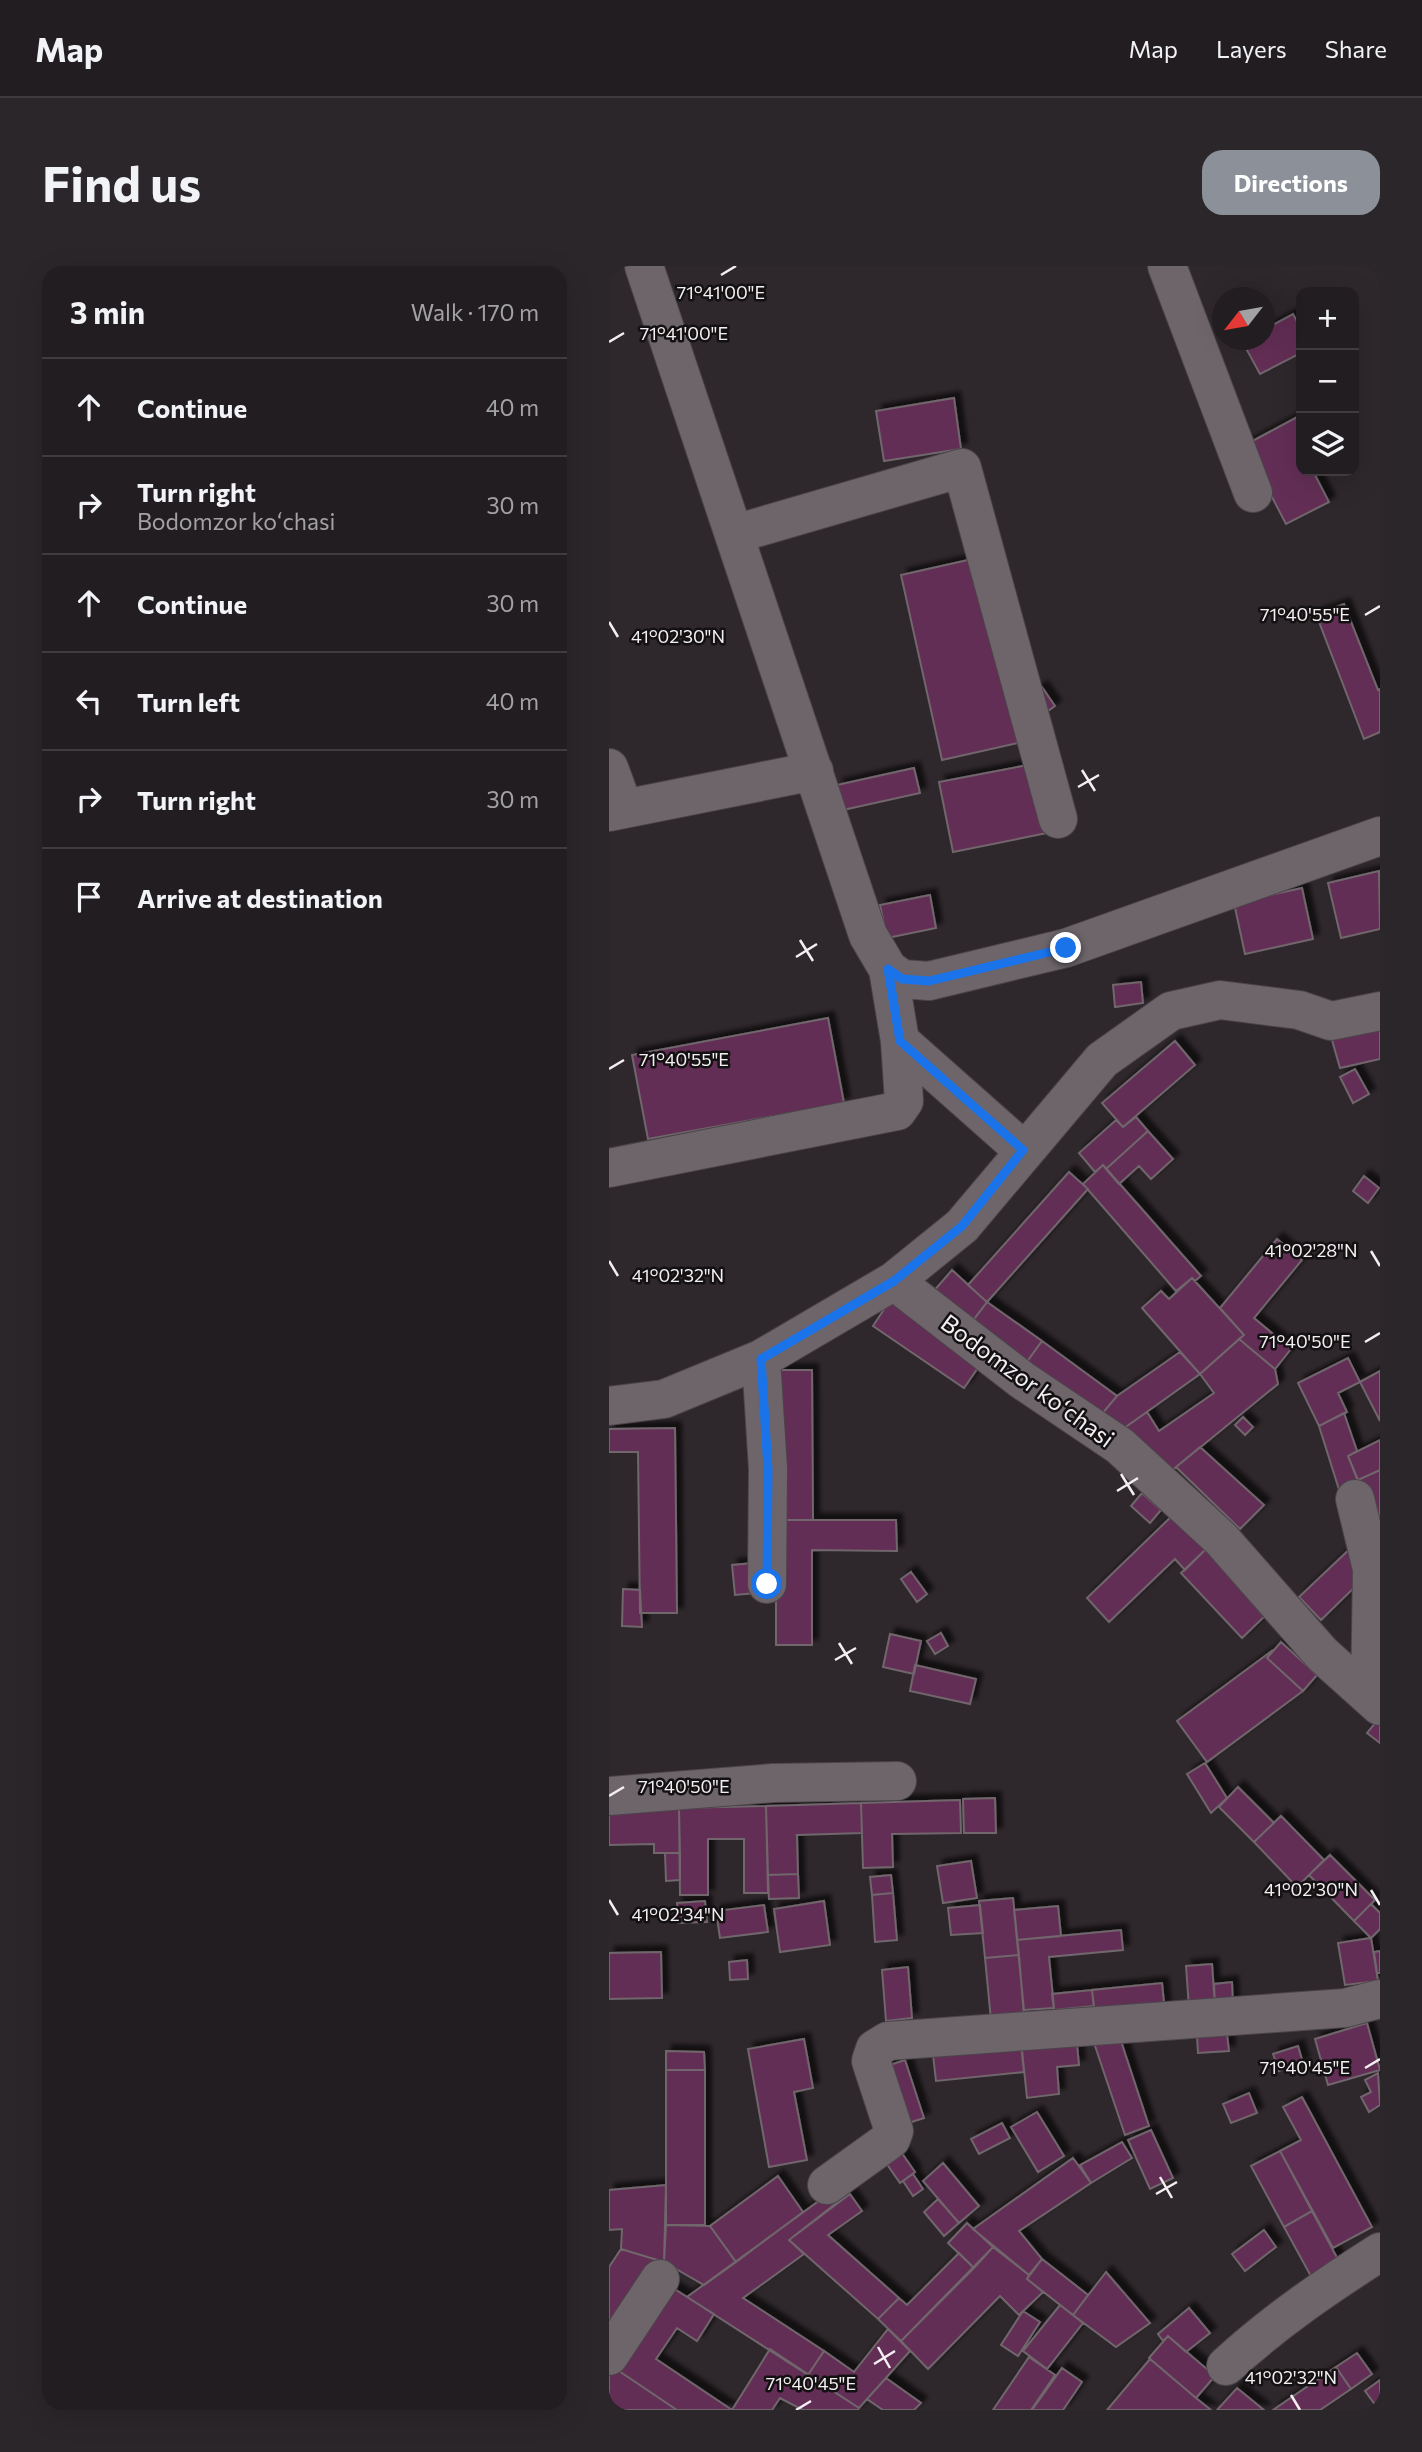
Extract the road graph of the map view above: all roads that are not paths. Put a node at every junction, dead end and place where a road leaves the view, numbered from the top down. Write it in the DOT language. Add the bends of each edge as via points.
graph roads {
  1 [pos="644,266"];
  2 [pos="1167,266"];
  3 [pos="1253,493"];
  4 [pos="735,534"];
  5 [pos="609,768"];
  6 [pos="814,771"];
  7 [pos="617,810"];
  8 [pos="1058,819"];
  9 [pos="1380,836"];
  10 [pos="888,969"];
  11 [pos="1380,1011"];
  12 [pos="900,1041"];
  13 [pos="1023,1150"];
  14 [pos="609,1168"];
  15 [pos="894,1281"];
  16 [pos="761,1359"];
  17 [pos="609,1406"];
  18 [pos="1355,1499"];
  19 [pos="767,1584"];
  20 [pos="1375,1701"];
  21 [pos="897,1782"];
  22 [pos="609,1796"];
  23 [pos="1380,1999"];
  24 [pos="827,2185"];
  25 [pos="1380,2252"];
  26 [pos="660,2279"];
  27 [pos="609,2356"];
  28 [pos="1226,2366"];
  1 -- 4 [label="street"];
  2 -- 3 [label="street"];
  4 -- 6 [label="street"];
  4 -- 8 [label="street" via="962,468"];
  5 -- 7 [label="street"];
  6 -- 7 [label="street"];
  6 -- 10 [label="street" via="868,935"];
  9 -- 10 [label="street" via="1066,948 929,981 902,979"];
  10 -- 12 [label="street"];
  11 -- 13 [label="street" via="1331,1021 1299,1010 1220,1000 1171,1011 1102,1060"];
  12 -- 13 [label="street"];
  12 -- 14 [label="street" via="904,1101 897,1111"];
  13 -- 15 [label="street" via="962,1226"];
  15 -- 16 [label="street"];
  15 -- 20 [label="street, Bodomzor koʻchasi" via="1021,1380 1120,1446 1221,1539 1322,1654"];
  16 -- 17 [label="street" via="664,1399"];
  16 -- 19 [label="street" via="768,1469"];
  18 -- 20 [label="street" via="1372,1569"];
  21 -- 22 [label="street" via="773,1783"];
  23 -- 24 [label="street" via="1345,2008 888,2040 875,2049 870,2061 894,2131 891,2139"];
  25 -- 28 [label="street" via="1306,2299"];
  26 -- 27 [label="street"];
}
